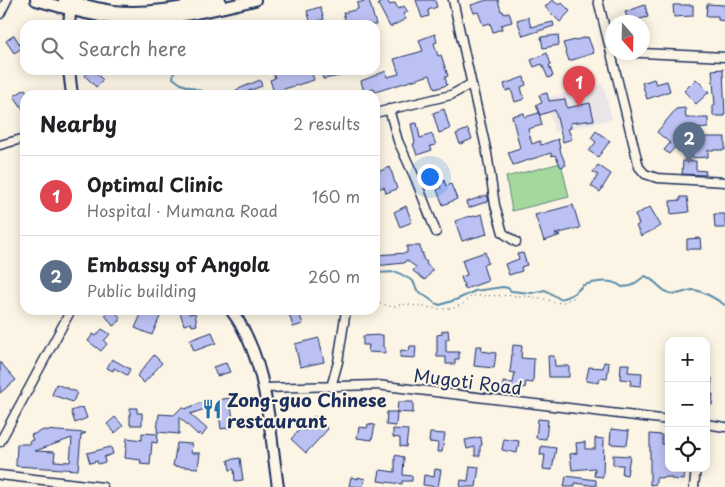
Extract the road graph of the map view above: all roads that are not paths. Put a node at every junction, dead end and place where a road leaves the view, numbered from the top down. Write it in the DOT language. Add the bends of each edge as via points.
graph roads {
  1 [pos="7,0"];
  2 [pos="36,0"];
  3 [pos="220,0"];
  4 [pos="255,0"];
  5 [pos="453,0"];
  6 [pos="598,0"];
  7 [pos="242,2"];
  8 [pos="68,4"];
  9 [pos="0,14"];
  10 [pos="69,20"];
  11 [pos="605,28"];
  12 [pos="650,53"];
  13 [pos="725,57"];
  14 [pos="613,60"];
  15 [pos="70,75"];
  16 [pos="471,84"];
  17 [pos="71,90"];
  18 [pos="389,109"];
  19 [pos="380,111"];
  20 [pos="20,139"];
  21 [pos="0,145"];
  22 [pos="725,182"];
  23 [pos="436,232"];
  24 [pos="516,242"];
  25 [pos="68,315"];
  26 [pos="234,315"];
  27 [pos="345,315"];
  28 [pos="331,387"];
  29 [pos="263,388"];
  30 [pos="665,420"];
  31 [pos="710,425"];
  32 [pos="725,427"];
  33 [pos="0,442"];
  34 [pos="696,472"];
  35 [pos="0,475"];
  36 [pos="103,487"];
  37 [pos="278,487"];
  38 [pos="694,487"];
  1 -- 9 [label="street"];
  2 -- 8 [label="main road"];
  3 -- 8 [label="main road" via="147,12 112,11"];
  4 -- 7 [label="main road"];
  5 -- 16 [label="street"];
  6 -- 11 [label="street"];
  7 -- 8 [label="main road" via="170,18 112,18"];
  8 -- 10 [label="main road"];
  12 -- 13 [label="street"];
  14 -- 22 [label="street" via="634,154 645,174 657,178"];
  15 -- 17 [label="main road"];
  16 -- 18 [label="street" via="451,95"];
  16 -- 24 [label="street" via="495,205 503,233"];
  18 -- 19 [label="street"];
  18 -- 23 [label="street" via="398,141"];
  20 -- 21 [label="street"];
  25 -- 33 [label="street"];
  26 -- 29 [label="main road" via="251,345"];
  27 -- 28 [label="street"];
  28 -- 29 [label="street, Mugoti Road"];
  28 -- 30 [label="street, Mugoti Road" via="377,386"];
  29 -- 37 [label="main road"];
  31 -- 32 [label="street"];
  34 -- 38 [label="street"];
  35 -- 36 [label="street"];
}
